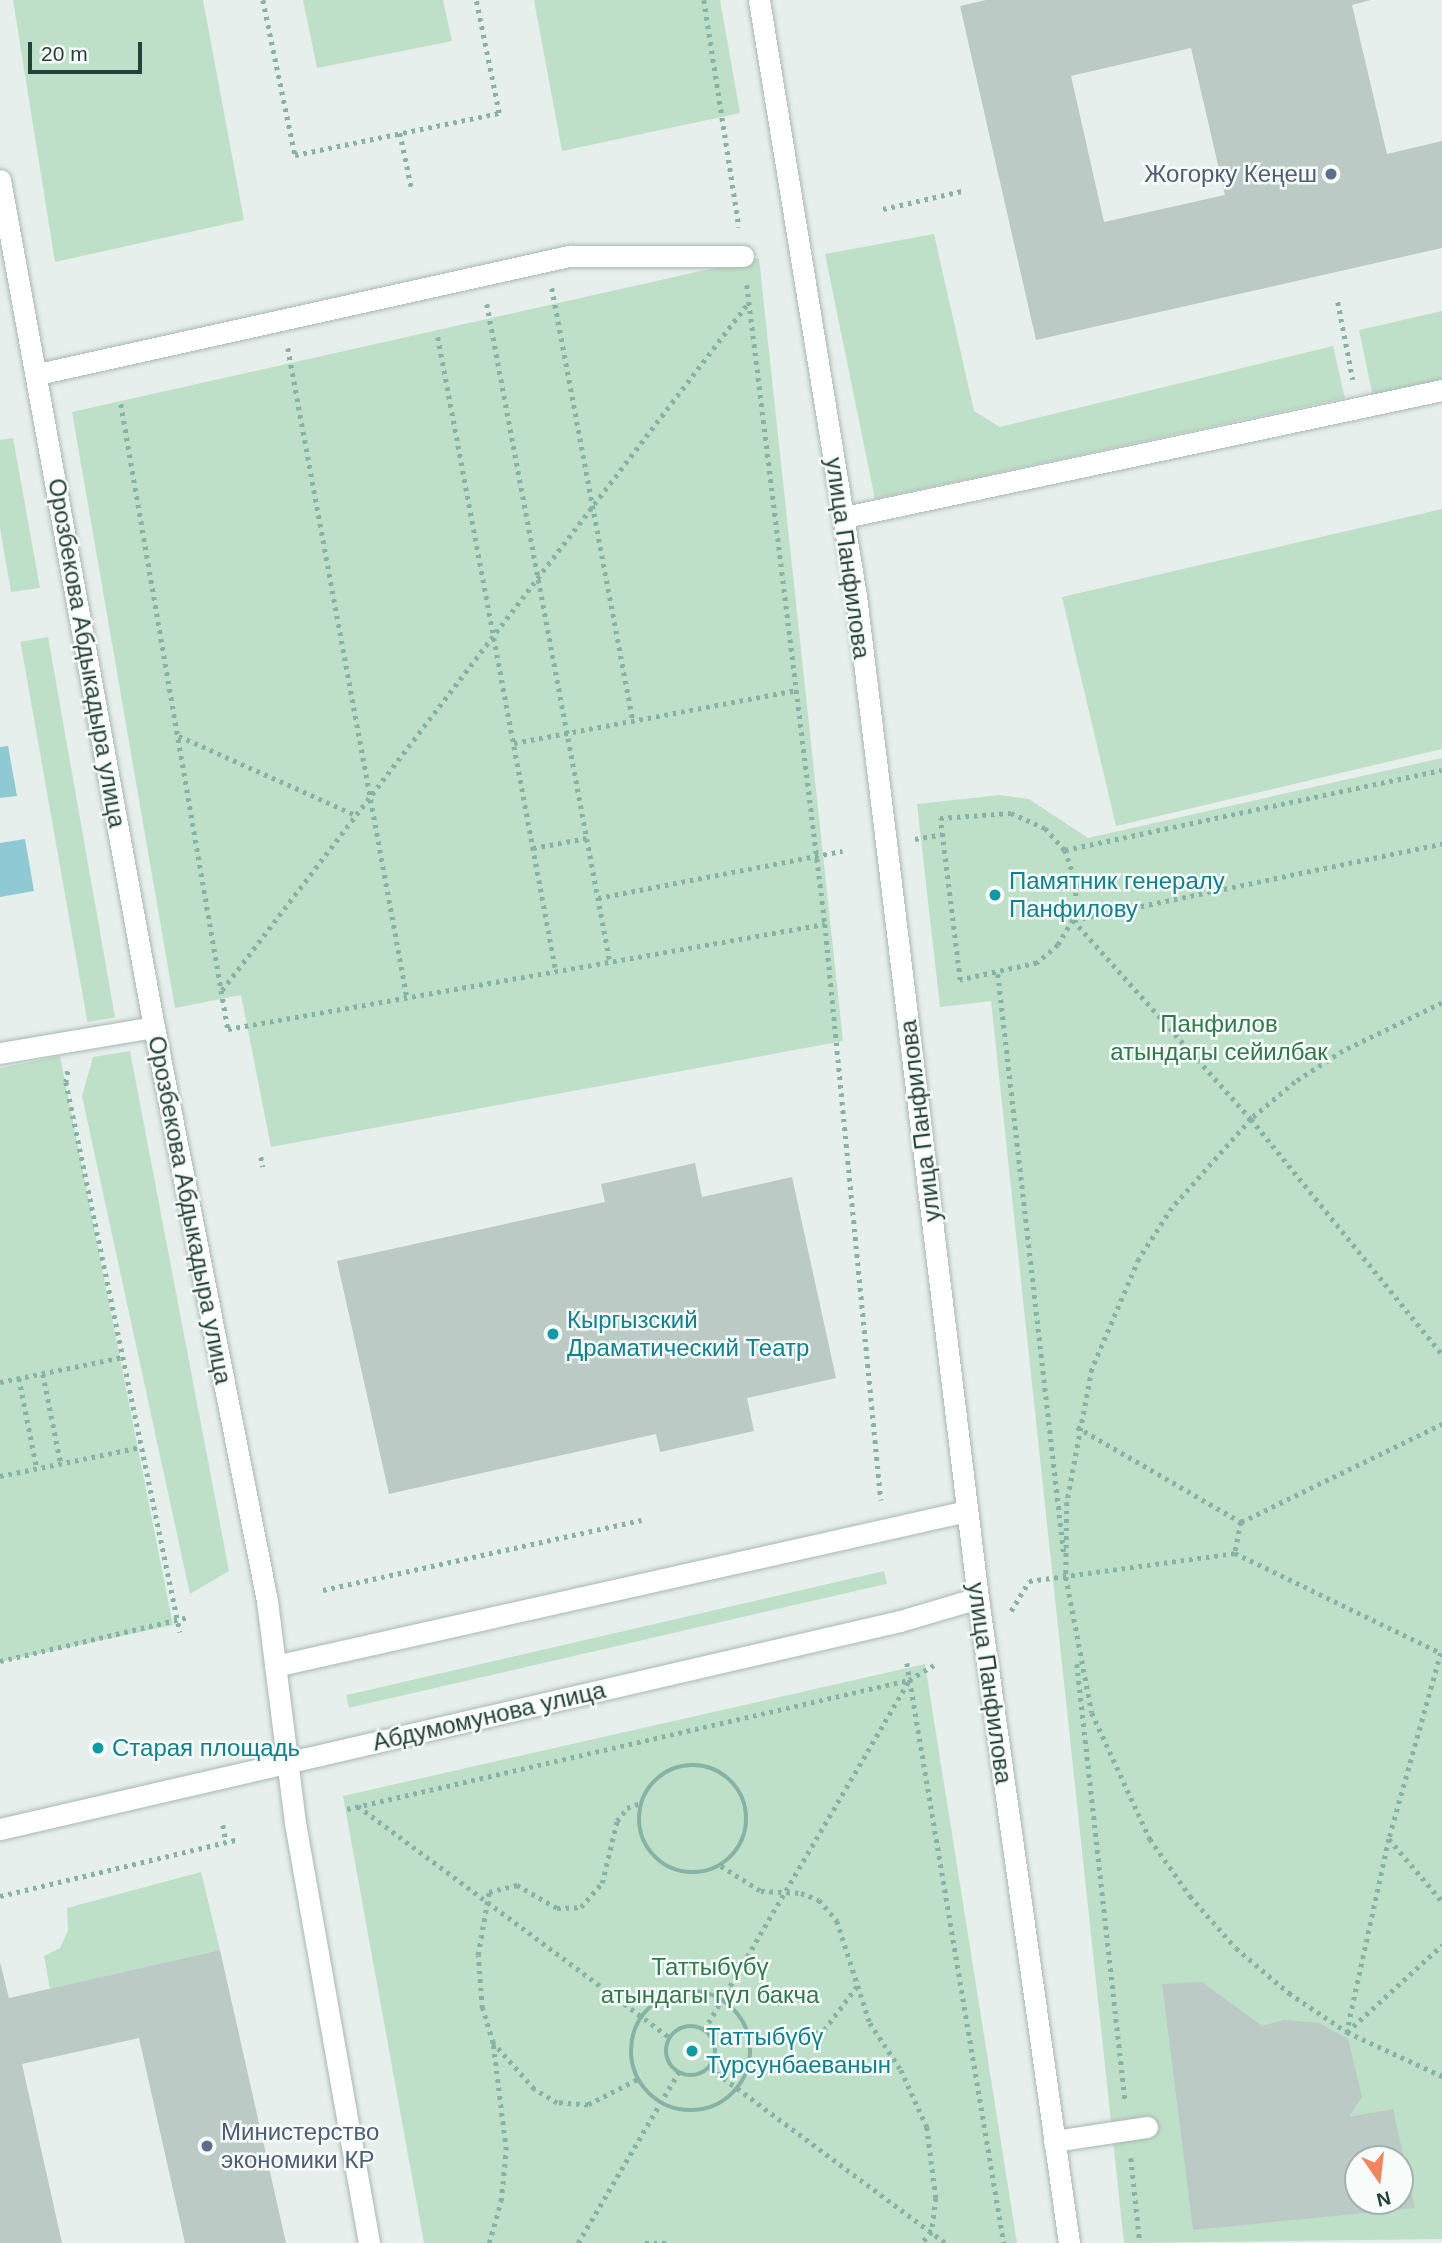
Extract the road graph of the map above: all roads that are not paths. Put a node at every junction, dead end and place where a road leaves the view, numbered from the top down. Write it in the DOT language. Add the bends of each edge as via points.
graph roads {
  1 [pos="759,0"];
  2 [pos="0,180"];
  3 [pos="743,256"];
  4 [pos="38,374"];
  5 [pos="1442,390"];
  6 [pos="845,517"];
  7 [pos="154,1027"];
  8 [pos="0,1054"];
  9 [pos="967,1511"];
  10 [pos="978,1598"];
  11 [pos="275,1666"];
  12 [pos="286,1762"];
  13 [pos="0,1829"];
  14 [pos="1138,2129"];
  15 [pos="1054,2141"];
  16 [pos="369,2243"];
  17 [pos="1069,2243"];
  1 -- 6 [label="street, улица Панфилова"];
  2 -- 4 [label="street, Орозбекова Абдыкадыра улица"];
  3 -- 4 [label="street" via="569,256"];
  4 -- 7 [label="street, Орозбекова Абдыкадыра улица"];
  5 -- 6 [label="street" via="1125,465"];
  6 -- 9 [label="street, улица Панфилова"];
  7 -- 8 [label="street"];
  7 -- 11 [label="street, Орозбекова Абдыкадыра улица" via="267,1601"];
  9 -- 10 [label="street, улица Панфилова"];
  9 -- 11 [label="street"];
  10 -- 12 [label="street, Абдумомунова улица" via="900,1621"];
  10 -- 15 [label="street, улица Панфилова"];
  11 -- 12 [label="street, Орозбекова Абдыкадыра улица"];
  12 -- 13 [label="street, Абдумомунова улица"];
  12 -- 16 [label="street, Орозбекова Абдыкадыра улица"];
  14 -- 15 [label="street"];
  15 -- 17 [label="street, улица Панфилова"];
}
